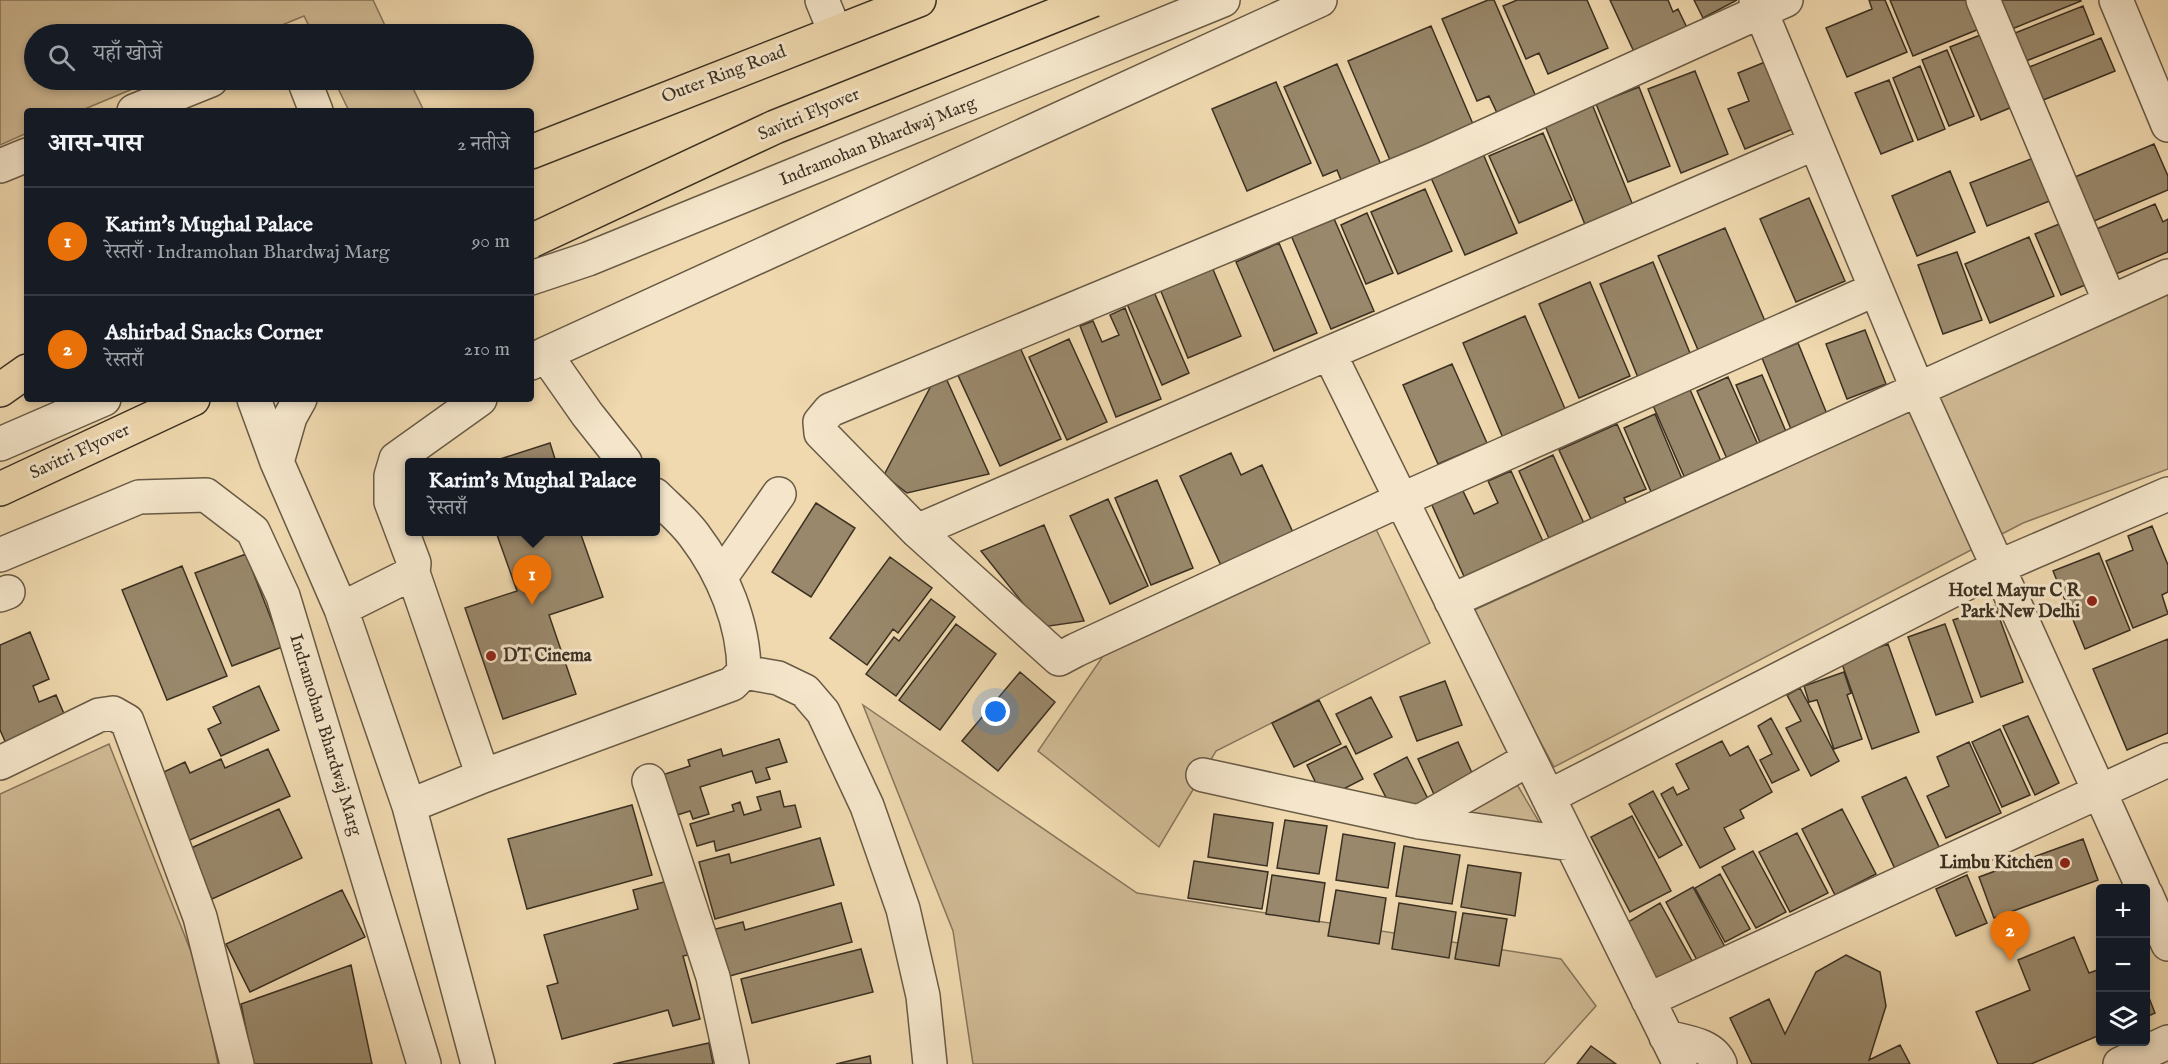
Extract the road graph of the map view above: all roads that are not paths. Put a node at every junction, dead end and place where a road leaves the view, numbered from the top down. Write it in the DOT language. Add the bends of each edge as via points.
graph roads {
  1 [pos="822,0"];
  2 [pos="919,0"];
  3 [pos="1093,0"];
  4 [pos="1223,0"];
  5 [pos="1320,0"];
  6 [pos="1983,0"];
  7 [pos="2116,0"];
  8 [pos="1768,4"];
  9 [pos="835,32"];
  10 [pos="186,90"];
  11 [pos="308,90"];
  12 [pos="141,108"];
  13 [pos="315,108"];
  14 [pos="2168,125"];
  15 [pos="1815,143"];
  16 [pos="544,147"];
  17 [pos="24,156"];
  18 [pos="534,159"];
  19 [pos="0,166"];
  20 [pos="534,240"];
  21 [pos="534,240"];
  22 [pos="588,259"];
  23 [pos="2168,276"];
  24 [pos="534,277"];
  25 [pos="1876,289"];
  26 [pos="2110,302"];
  27 [pos="1329,353"];
  28 [pos="544,355"];
  29 [pos="24,373"];
  30 [pos="0,390"];
  31 [pos="1918,390"];
  32 [pos="97,402"];
  33 [pos="187,402"];
  34 [pos="255,402"];
  35 [pos="298,402"];
  36 [pos="476,402"];
  37 [pos="0,444"];
  38 [pos="623,458"];
  39 [pos="277,462"];
  40 [pos="0,489"];
  41 [pos="779,494"];
  42 [pos="2168,494"];
  43 [pos="660,500"];
  44 [pos="1401,500"];
  45 [pos="917,531"];
  46 [pos="0,555"];
  47 [pos="1998,567"];
  48 [pos="413,573"];
  49 [pos="721,577"];
  50 [pos="1451,601"];
  51 [pos="340,609"];
  52 [pos="744,672"];
  53 [pos="1529,759"];
  54 [pos="2168,760"];
  55 [pos="0,763"];
  56 [pos="1203,775"];
  57 [pos="483,776"];
  58 [pos="649,781"];
  59 [pos="2099,791"];
  60 [pos="1548,797"];
  61 [pos="409,806"];
  62 [pos="1419,822"];
  63 [pos="1571,844"];
  64 [pos="2152,899"];
  65 [pos="2168,944"];
  66 [pos="1648,1000"];
  67 [pos="2168,1042"];
  68 [pos="1673,1050"];
  69 [pos="237,1064"];
  70 [pos="424,1064"];
  71 [pos="478,1064"];
  72 [pos="732,1064"];
  73 [pos="930,1064"];
  74 [pos="1720,1064"];
  75 [pos="2120,1064"];
  1 -- 9 [label="street"];
  2 -- 9 [label="main road, Outer Ring Road"];
  3 -- 20 [label="main road, Savitri Flyover, bridge" via="775,128"];
  4 -- 22 [label="street, Indramohan Bhardwaj Marg"];
  5 -- 28 [label="street"];
  6 -- 26 [label="street"];
  7 -- 14 [label="street"];
  8 -- 15 [label="street"];
  8 -- 45 [label="street" via="1430,160 830,410 820,422 821,433"];
  9 -- 16 [label="main road, Outer Ring Road"];
  10 -- 12 [label="street"];
  11 -- 13 [label="street"];
  15 -- 25 [label="street"];
  15 -- 27 [label="street"];
  16 -- 18 [label="street"];
  17 -- 19 [label="street"];
  21 -- 22 [label="street" via="559,256"];
  22 -- 24 [label="street, Indramohan Bhardwaj Marg"];
  23 -- 26 [label="street"];
  25 -- 31 [label="street"];
  25 -- 44 [label="street"];
  26 -- 31 [label="street"];
  27 -- 44 [label="street"];
  27 -- 45 [label="street"];
  28 -- 38 [label="street"];
  29 -- 30 [label="main road"];
  31 -- 47 [label="street"];
  31 -- 50 [label="street"];
  32 -- 37 [label="street"];
  33 -- 40 [label="main road, Savitri Flyover"];
  34 -- 39 [label="street"];
  35 -- 39 [label="street"];
  36 -- 48 [label="street" via="396,459 391,502 414,563"];
  39 -- 51 [label="street"];
  41 -- 49 [label="street"];
  42 -- 47 [label="street"];
  43 -- 49 [label="street" via="693,534"];
  44 -- 45 [label="street" via="1059,659"];
  44 -- 50 [label="street"];
  46 -- 70 [label="street, Indramohan Bhardwaj Marg" via="139,497 206,495 254,531 283,596"];
  47 -- 59 [label="street"];
  47 -- 60 [label="street"];
  48 -- 51 [label="street"];
  48 -- 57 [label="street"];
  49 -- 52 [label="street" via="744,652"];
  50 -- 53 [label="street"];
  51 -- 61 [label="street"];
  52 -- 57 [label="street" via="732,684"];
  52 -- 73 [label="street" via="778,678 805,691 823,712 867,806 903,909 923,996"];
  53 -- 60 [label="street"];
  53 -- 62 [label="street"];
  54 -- 59 [label="street"];
  55 -- 69 [label="street" via="99,715 113,713 127,721 200,917"];
  56 -- 62 [label="street"];
  57 -- 61 [label="street"];
  58 -- 72 [label="street" via="713,977"];
  59 -- 64 [label="street"];
  59 -- 66 [label="street"];
  60 -- 63 [label="street"];
  61 -- 71 [label="street"];
  62 -- 63 [label="street"];
  63 -- 66 [label="street"];
  64 -- 65 [label="street"];
  66 -- 68 [label="street"];
  67 -- 75 [label="street"];
  68 -- 74 [label="street" via="1707,1048"];
}
